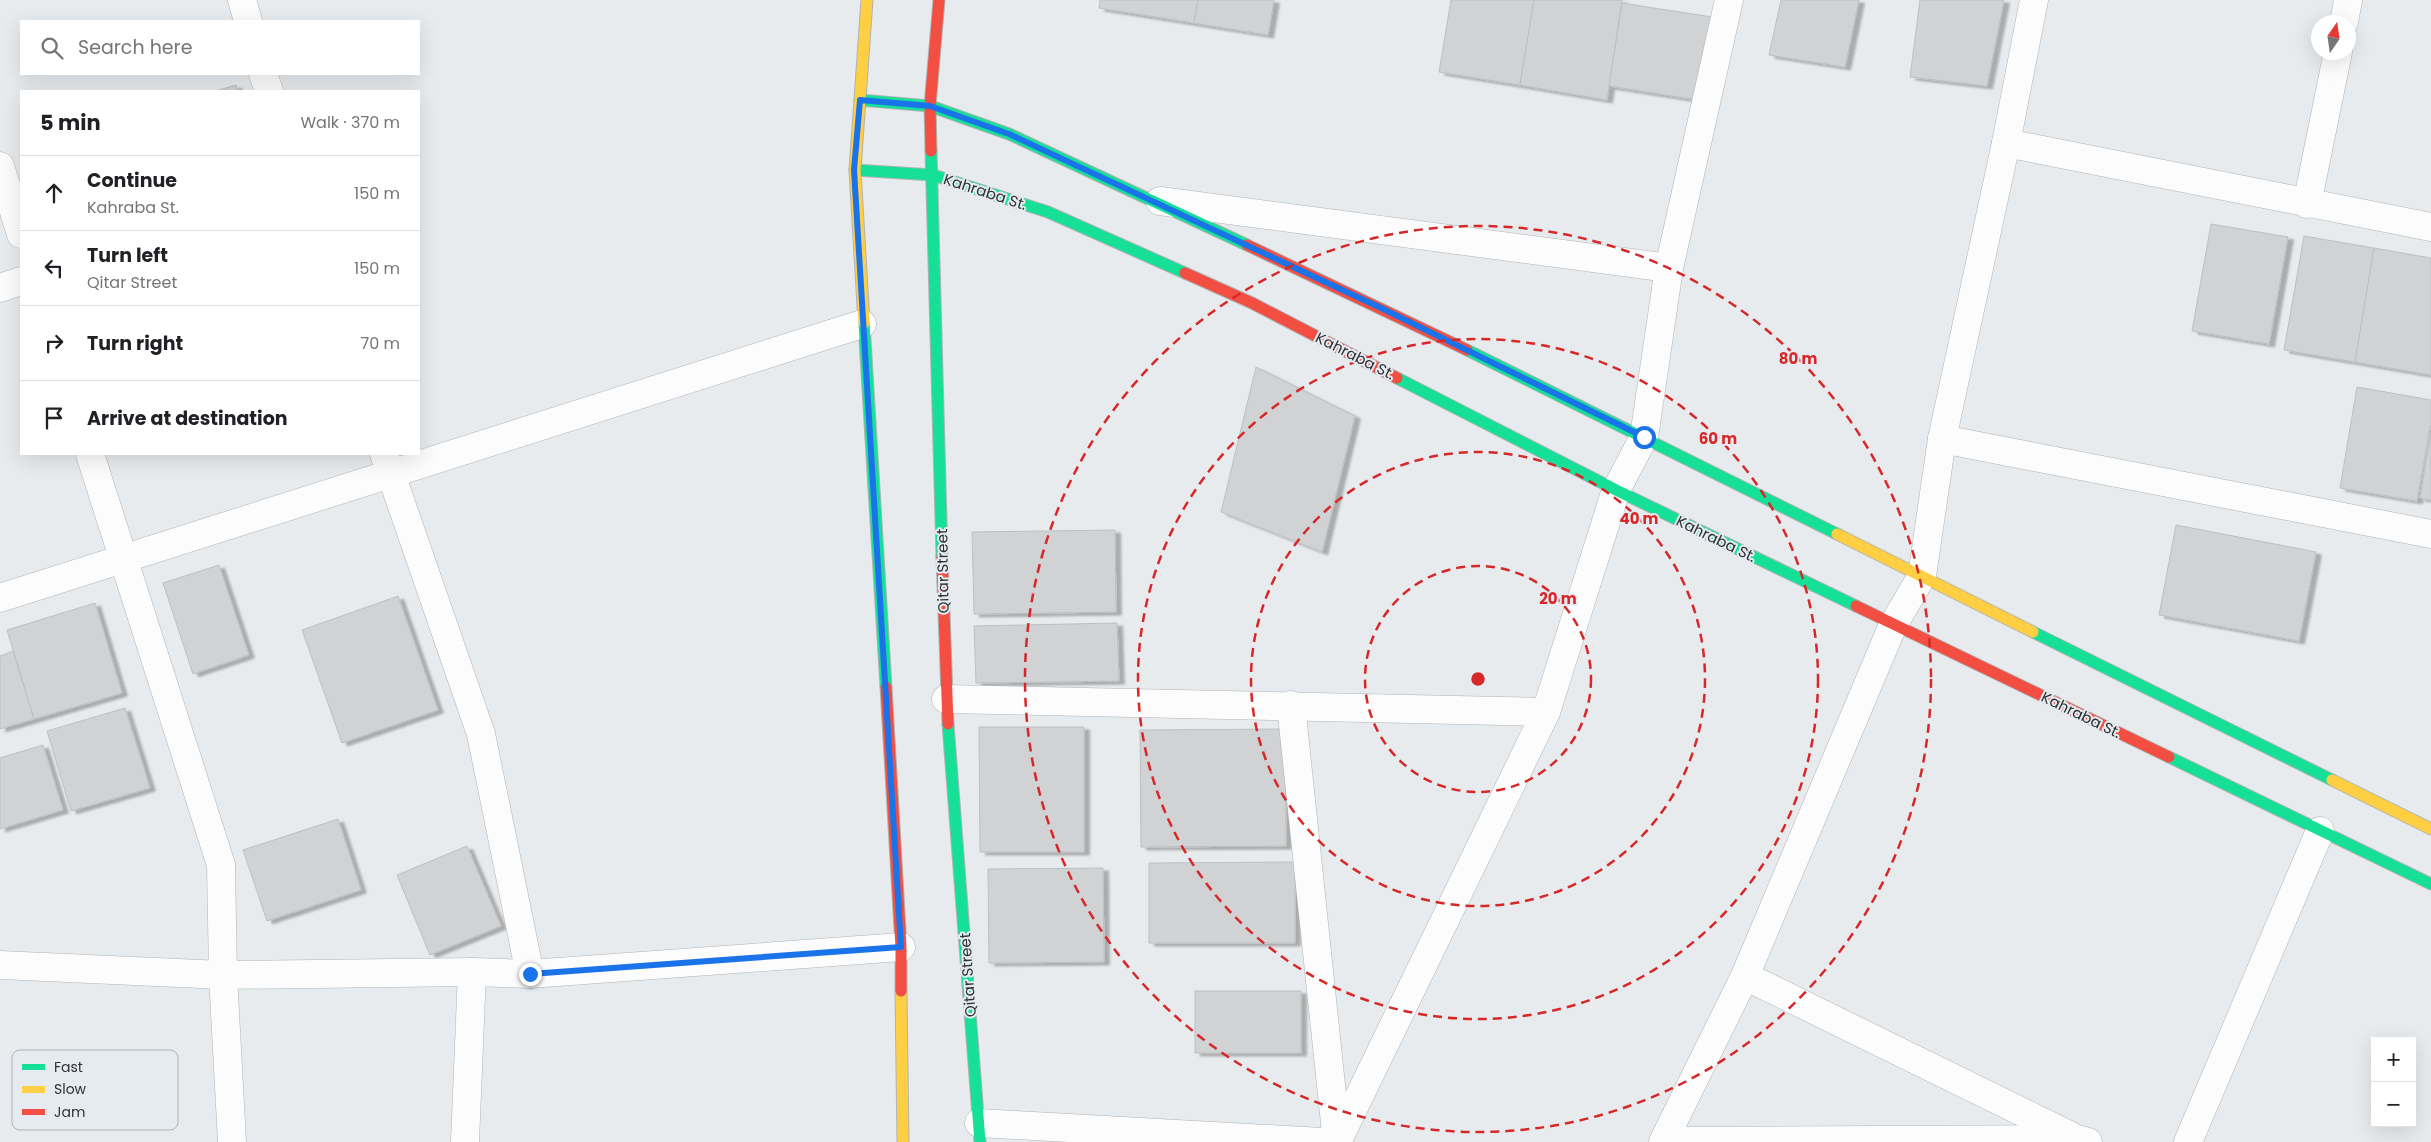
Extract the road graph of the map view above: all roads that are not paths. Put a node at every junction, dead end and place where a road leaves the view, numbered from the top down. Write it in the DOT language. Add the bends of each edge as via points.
graph roads {
  1 [pos="242,0"];
  2 [pos="867,0"];
  3 [pos="939,0"];
  4 [pos="1729,0"];
  5 [pos="2034,0"];
  6 [pos="2348,0"];
  7 [pos="2345,15"];
  8 [pos="248,20"];
  9 [pos="2336,60"];
  10 [pos="263,75"];
  11 [pos="269,90"];
  12 [pos="860,100"];
  13 [pos="930,106"];
  14 [pos="2006,143"];
  15 [pos="0,166"];
  16 [pos="854,170"];
  17 [pos="933,175"];
  18 [pos="1156,201"];
  19 [pos="2307,204"];
  20 [pos="2431,228"];
  21 [pos="20,231"];
  22 [pos="1669,268"];
  23 [pos="20,281"];
  24 [pos="0,288"];
  25 [pos="862,324"];
  26 [pos="1644,437"];
  27 [pos="1942,439"];
  28 [pos="90,455"];
  29 [pos="418,455"];
  30 [pos="420,455"];
  31 [pos="388,464"];
  32 [pos="1616,490"];
  33 [pos="2431,534"];
  34 [pos="124,560"];
  35 [pos="1922,576"];
  36 [pos="0,598"];
  37 [pos="1894,625"];
  38 [pos="946,699"];
  39 [pos="1291,705"];
  40 [pos="1546,712"];
  41 [pos="2431,829"];
  42 [pos="2320,831"];
  43 [pos="2431,884"];
  44 [pos="901,947"];
  45 [pos="0,965"];
  46 [pos="472,972"];
  47 [pos="530,974"];
  48 [pos="223,975"];
  49 [pos="1745,976"];
  50 [pos="979,1132"];
  51 [pos="1663,1141"];
  52 [pos="2080,1141"];
  53 [pos="232,1142"];
  54 [pos="465,1142"];
  55 [pos="903,1142"];
  56 [pos="1322,1142"];
  57 [pos="1337,1142"];
  58 [pos="2188,1142"];
  1 -- 8 [label="street"];
  2 -- 12 [label="main road"];
  3 -- 13 [label="main road, Qitar Street"];
  4 -- 22 [label="street"];
  5 -- 14 [label="street"];
  6 -- 7 [label="street"];
  9 -- 19 [label="street"];
  10 -- 11 [label="street"];
  12 -- 13 [label="main road"];
  12 -- 16 [label="main road"];
  13 -- 17 [label="main road, Qitar Street"];
  13 -- 18 [label="main road" via="1009,134"];
  14 -- 19 [label="street"];
  14 -- 27 [label="street"];
  15 -- 21 [label="street"];
  16 -- 17 [label="main road, Kahraba St."];
  16 -- 25 [label="main road"];
  17 -- 32 [label="main road, Kahraba St." via="1048,212 1252,303"];
  17 -- 38 [label="main road, Qitar Street"];
  18 -- 22 [label="street"];
  18 -- 26 [label="main road"];
  19 -- 20 [label="street"];
  22 -- 26 [label="street"];
  23 -- 24 [label="street"];
  25 -- 30 [label="street"];
  25 -- 44 [label="main road"];
  26 -- 32 [label="street"];
  26 -- 35 [label="main road"];
  27 -- 33 [label="street"];
  27 -- 35 [label="street"];
  28 -- 34 [label="street"];
  29 -- 31 [label="street"];
  31 -- 34 [label="street"];
  31 -- 47 [label="street" via="481,734"];
  32 -- 37 [label="main road, Kahraba St."];
  32 -- 40 [label="street"];
  34 -- 36 [label="street"];
  34 -- 48 [label="street" via="221,865"];
  35 -- 37 [label="street"];
  35 -- 41 [label="main road"];
  37 -- 42 [label="main road, Kahraba St."];
  37 -- 49 [label="street"];
  38 -- 39 [label="street"];
  38 -- 50 [label="main road, Qitar Street"];
  39 -- 40 [label="street"];
  39 -- 57 [label="street"];
  40 -- 57 [label="street"];
  42 -- 43 [label="main road, Kahraba St."];
  42 -- 58 [label="street"];
  44 -- 47 [label="street"];
  44 -- 55 [label="main road"];
  45 -- 48 [label="street"];
  46 -- 47 [label="street"];
  46 -- 48 [label="street"];
  46 -- 54 [label="street"];
  48 -- 53 [label="street"];
  49 -- 51 [label="street"];
  49 -- 52 [label="street"];
  50 -- 56 [label="street"];
  51 -- 52 [label="street"];
}
